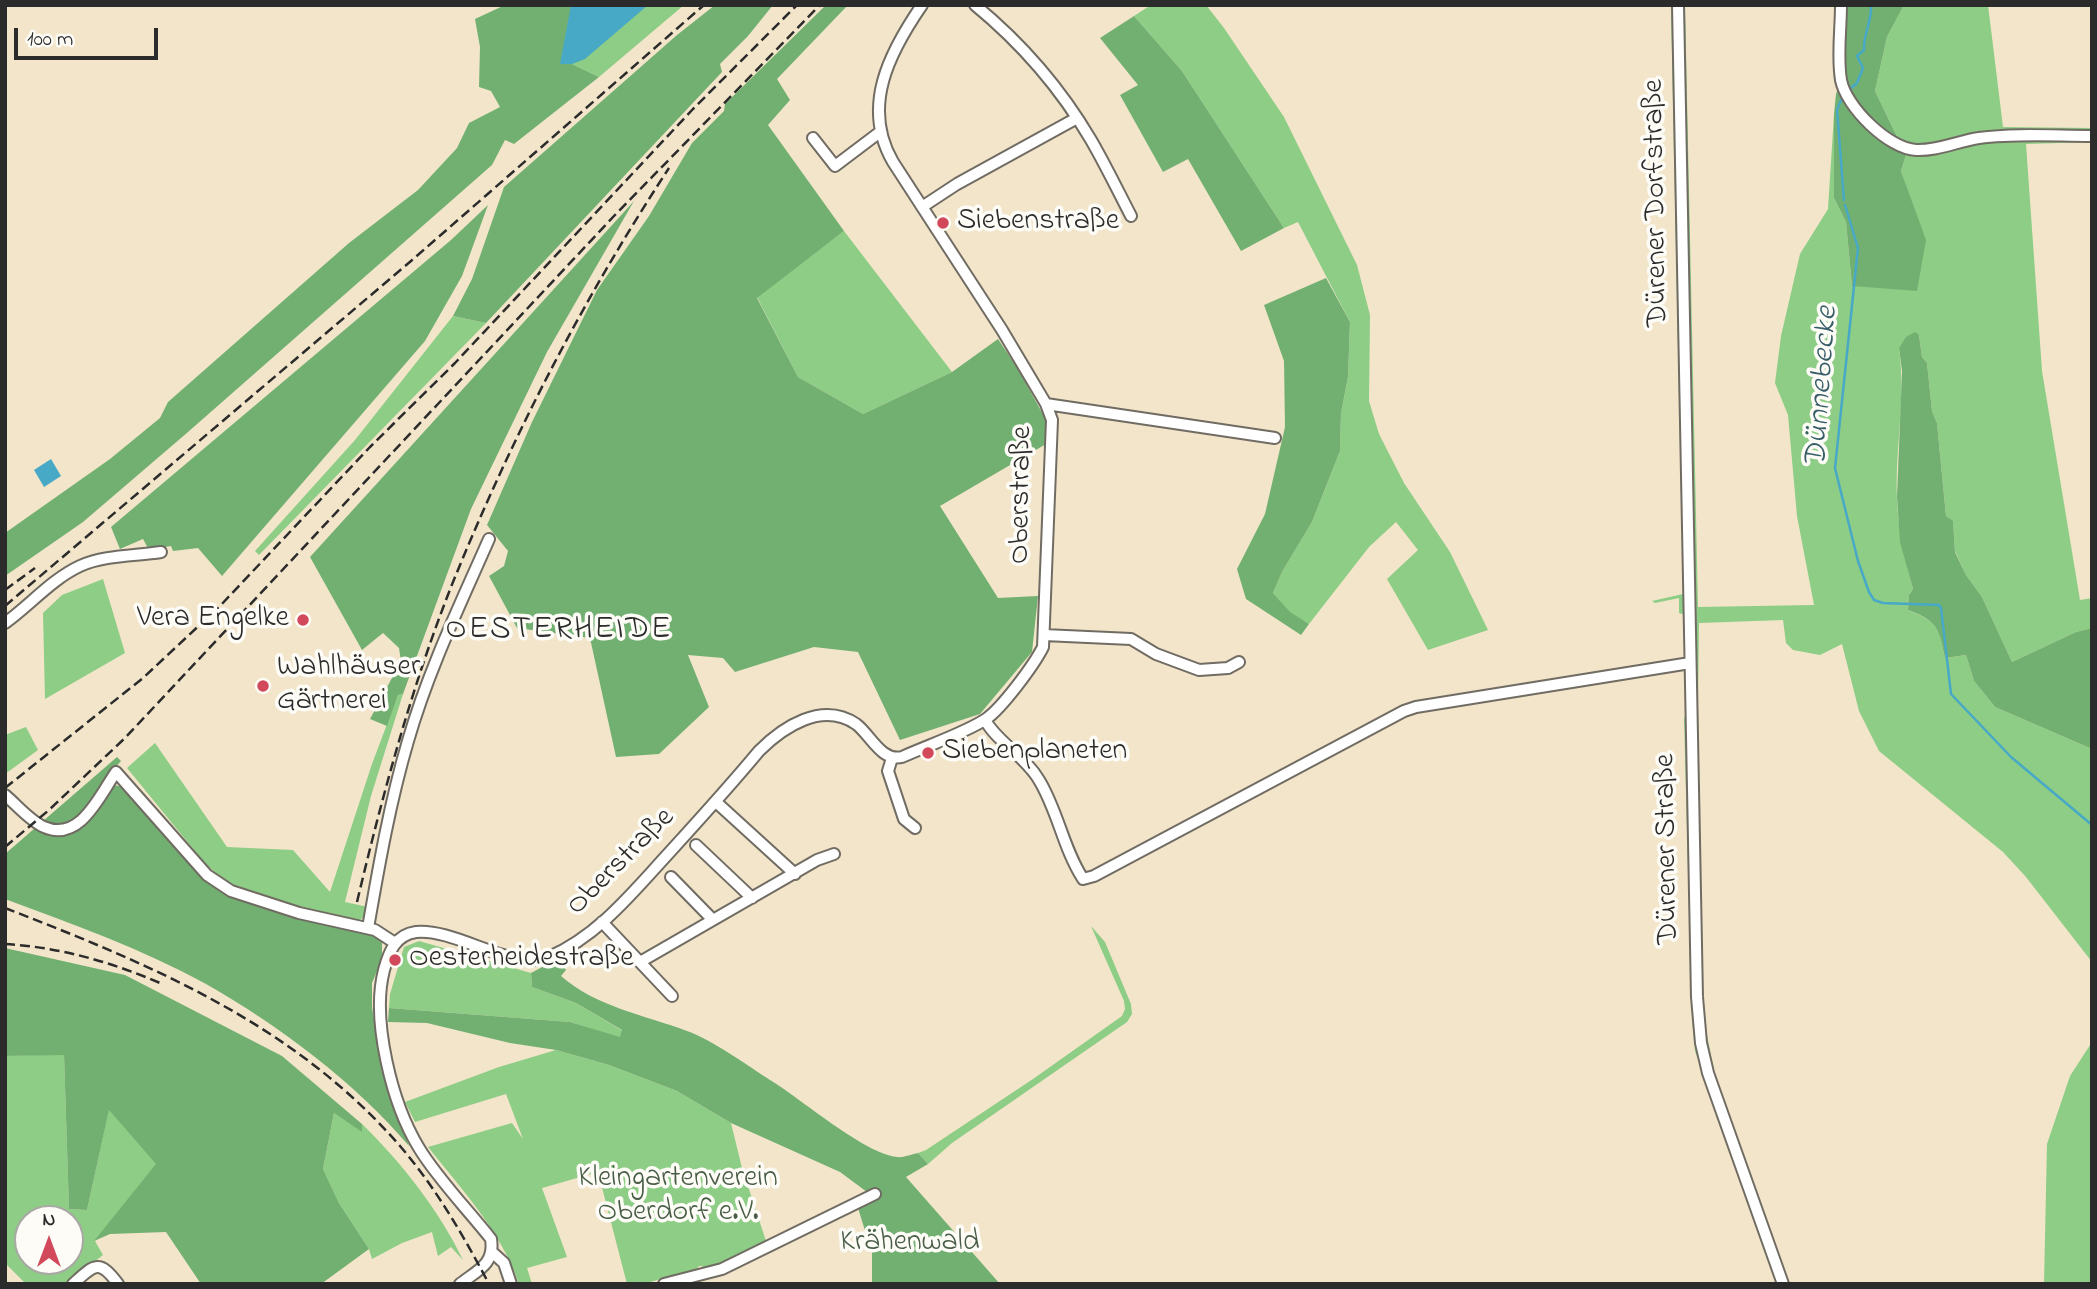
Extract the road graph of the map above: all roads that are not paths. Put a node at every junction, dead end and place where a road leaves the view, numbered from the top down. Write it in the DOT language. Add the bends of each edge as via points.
graph roads {
  1 [pos="922,5"];
  2 [pos="975,5"];
  3 [pos="1678,5"];
  4 [pos="1841,5"];
  5 [pos="1077,118"];
  6 [pos="880,132"];
  7 [pos="2092,136"];
  8 [pos="813,138"];
  9 [pos="922,207"];
  10 [pos="1131,216"];
  11 [pos="1687,399"];
  12 [pos="1046,404"];
  13 [pos="1275,438"];
  14 [pos="489,539"];
  15 [pos="161,552"];
  16 [pos="5,623"];
  17 [pos="1044,635"];
  18 [pos="1239,662"];
  19 [pos="1690,663"];
  20 [pos="985,720"];
  21 [pos="892,758"];
  22 [pos="5,795"];
  23 [pos="716,802"];
  24 [pos="915,828"];
  25 [pos="696,845"];
  26 [pos="834,854"];
  27 [pos="656,867"];
  28 [pos="794,874"];
  29 [pos="752,898"];
  30 [pos="713,920"];
  31 [pos="602,922"];
  32 [pos="368,928"];
  33 [pos="395,943"];
  34 [pos="640,962"];
  35 [pos="672,996"];
  36 [pos="875,1194"];
  37 [pos="493,1253"];
  38 [pos="73,1284"];
  39 [pos="117,1284"];
  40 [pos="460,1284"];
  41 [pos="512,1284"];
  42 [pos="664,1284"];
  43 [pos="1783,1284"];
  1 -- 6 [label="street" via="891,57 878,107"];
  2 -- 5 [label="street" via="1036,65"];
  3 -- 11 [label="street, Dürener Dorfstraße"];
  4 -- 7 [label="street" via="1841,83 1865,118 1893,143 1913,151 1980,138"];
  5 -- 9 [label="street"];
  5 -- 10 [label="street"];
  6 -- 8 [label="street" via="835,166"];
  6 -- 9 [label="street, Oberstraße" via="885,149"];
  9 -- 12 [label="street, Oberstraße"];
  11 -- 19 [label="street, Dürener Straße"];
  12 -- 13 [label="street"];
  12 -- 17 [label="street, Oberstraße" via="1052,437"];
  14 -- 32 [label="street" via="408,741 386,827"];
  15 -- 16 [label="street" via="78,567"];
  17 -- 18 [label="street" via="1131,639 1199,670 1228,668"];
  17 -- 20 [label="street, Oberstraße" via="1038,657"];
  19 -- 20 [label="street" via="1404,711 1083,879 1040,780"];
  19 -- 43 [label="street, Dürener Straße" via="1701,1043"];
  20 -- 21 [label="street, Oberstraße"];
  21 -- 23 [label="street, Oberstraße" via="845,718 806,719 774,735"];
  21 -- 24 [label="street" via="888,771 904,819"];
  22 -- 32 [label="street" via="43,827 71,828 83,820 116,772 207,875 231,891 299,913"];
  23 -- 27 [label="street, Oberstraße"];
  23 -- 28 [label="street"];
  25 -- 29 [label="street"];
  26 -- 28 [label="street"];
  27 -- 30 [label="street"];
  27 -- 31 [label="street, Oberstraße"];
  28 -- 29 [label="street"];
  29 -- 30 [label="street"];
  30 -- 34 [label="street"];
  31 -- 33 [label="street, Oberstraße" via="576,943 534,960 431,933 411,933"];
  31 -- 34 [label="street"];
  32 -- 33 [label="street"];
  33 -- 37 [label="street" via="380,984 383,1045 392,1081 419,1148 491,1239"];
  34 -- 35 [label="street"];
  36 -- 42 [label="street" via="722,1269"];
  37 -- 40 [label="street" via="488,1263"];
  37 -- 41 [label="street" via="504,1263"];
  38 -- 39 [label="street" via="99,1266 105,1267"];
}
